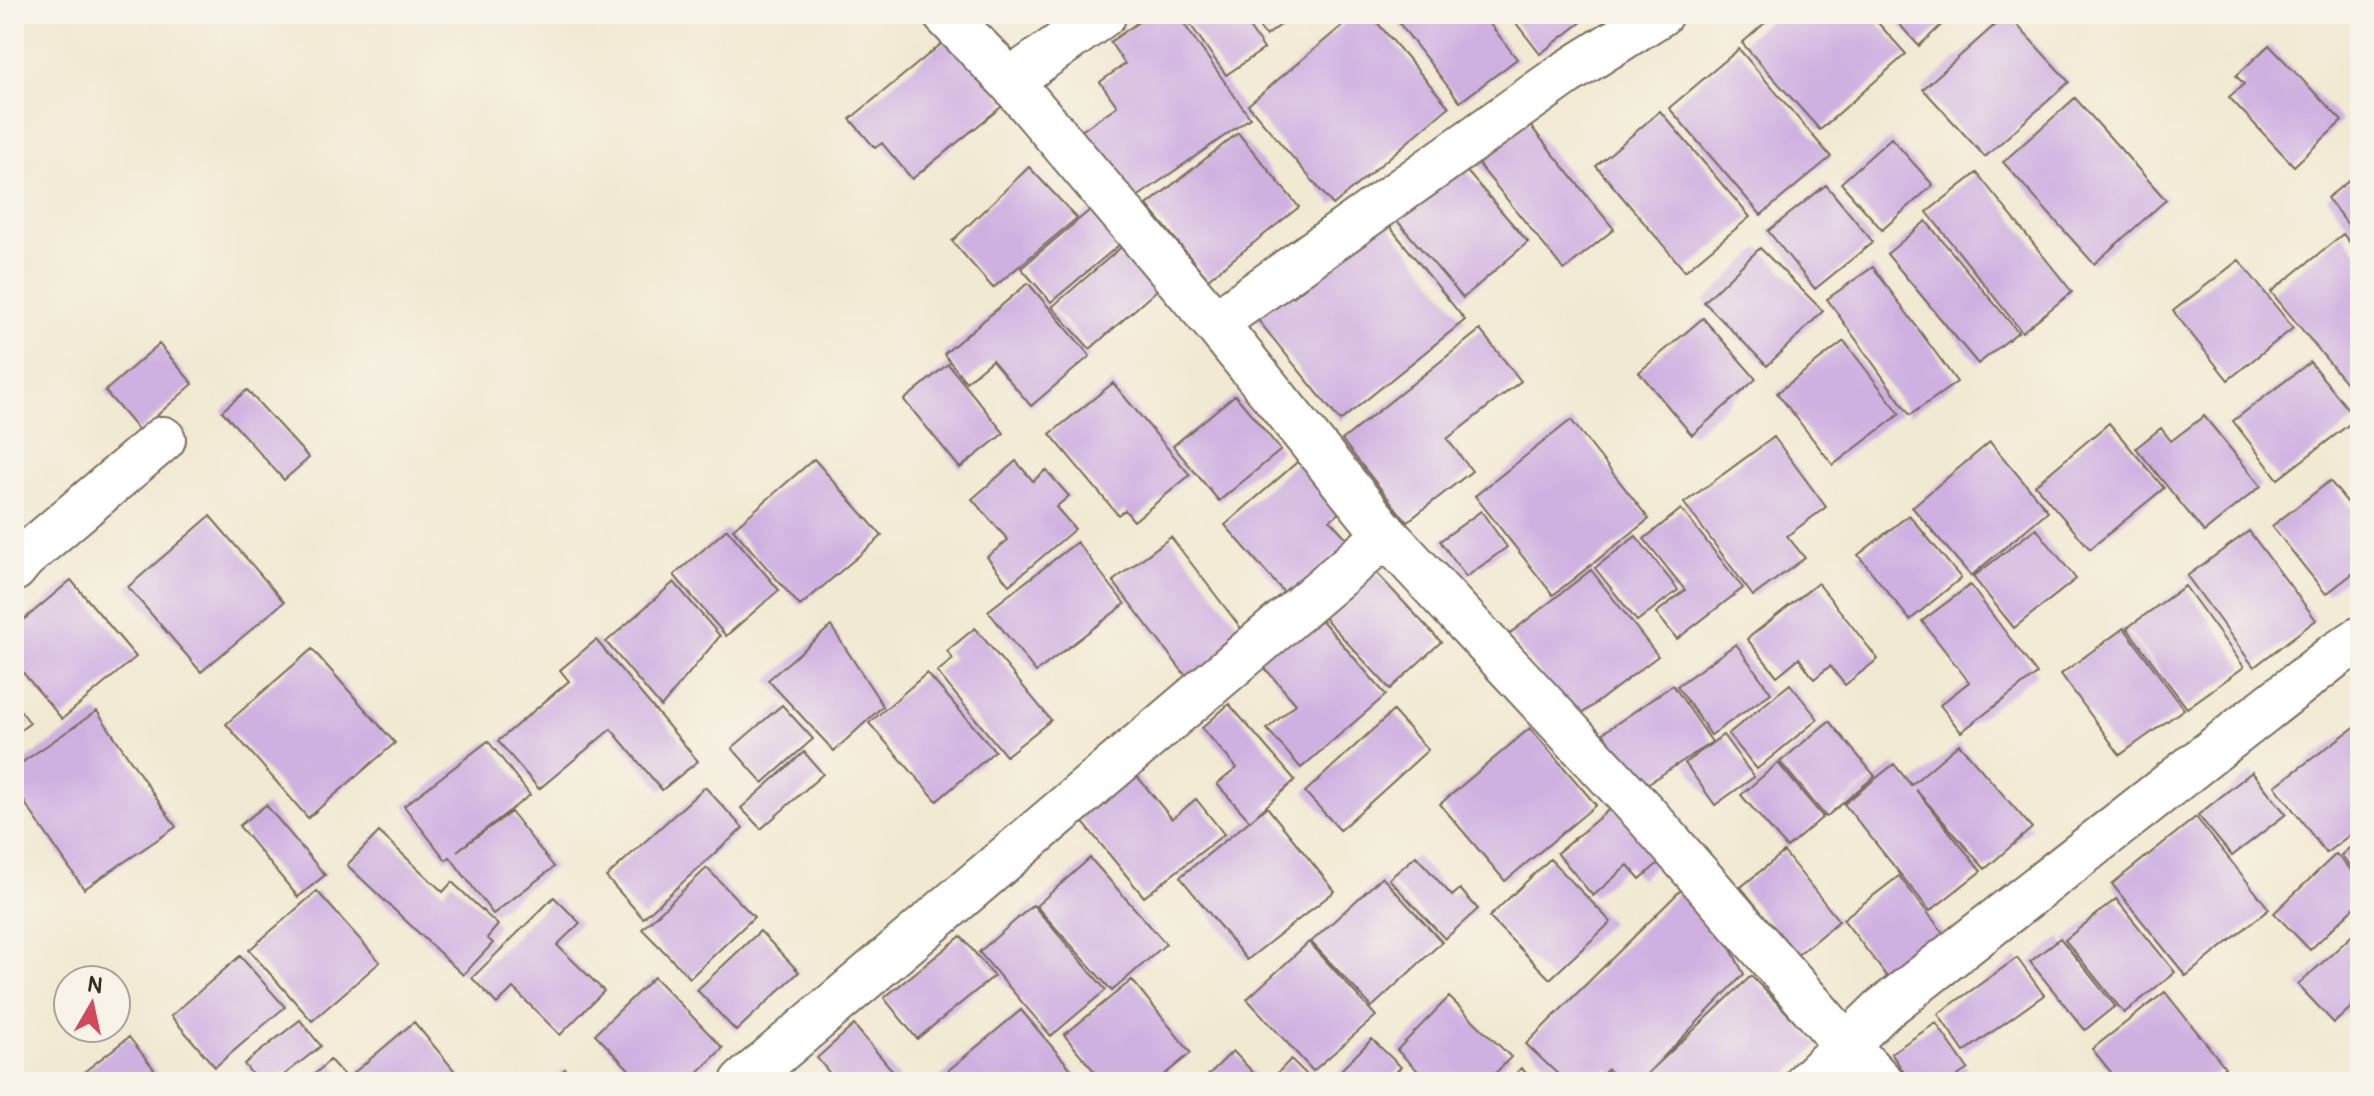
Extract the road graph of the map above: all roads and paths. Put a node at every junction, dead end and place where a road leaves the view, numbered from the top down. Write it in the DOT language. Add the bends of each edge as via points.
graph roads {
  1 [pos="945,14"];
  2 [pos="1104,14"];
  3 [pos="1660,14"];
  4 [pos="1010,81"];
  5 [pos="1215,323"];
  6 [pos="163,439"];
  7 [pos="1386,535"];
  8 [pos="17,559"];
  9 [pos="2360,639"];
  10 [pos="1846,1045"];
  11 [pos="743,1082"];
  12 [pos="1808,1082"];
  13 [pos="1881,1082"];
  1 -- 4 [label="street"];
  2 -- 4 [label="street"];
  3 -- 5 [label="street" via="1565,74"];
  4 -- 5 [label="street"];
  5 -- 7 [label="street"];
  6 -- 8 [label="street"];
  7 -- 10 [label="street" via="1646,815"];
  7 -- 11 [label="street"];
  9 -- 10 [label="street" via="1895,1000"];
  10 -- 12 [label="street"];
  10 -- 13 [label="street"];
}
